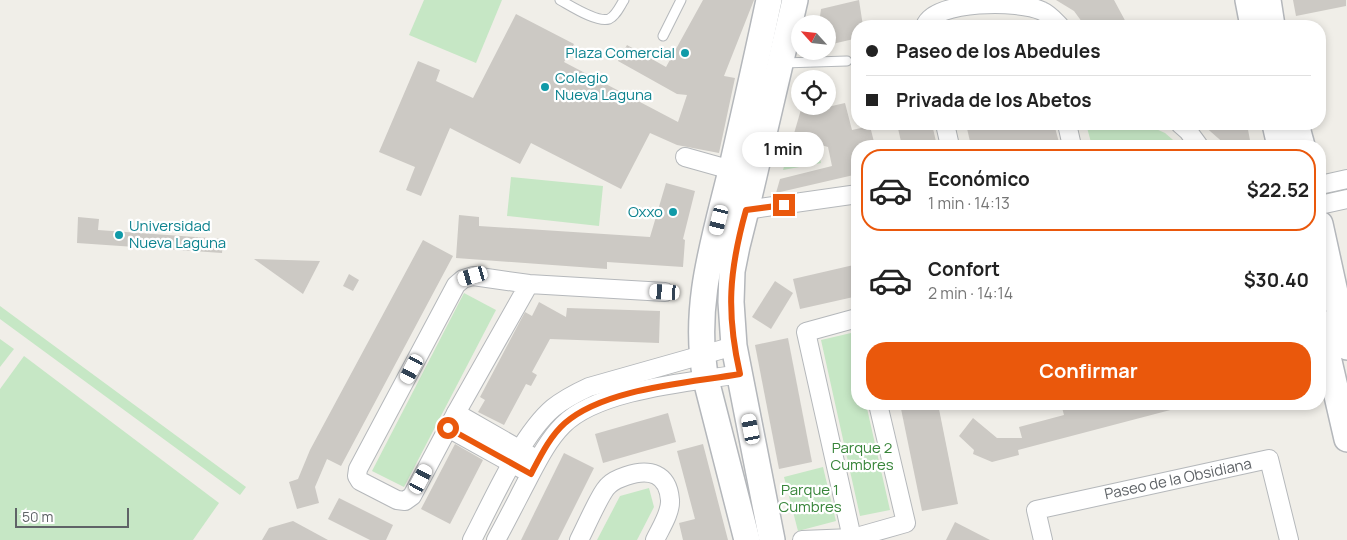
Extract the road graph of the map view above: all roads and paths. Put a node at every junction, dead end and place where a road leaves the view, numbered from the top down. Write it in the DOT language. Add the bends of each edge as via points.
graph roads {
  1 [pos="560,0"];
  2 [pos="624,0"];
  3 [pos="681,0"];
  4 [pos="769,0"];
  5 [pos="794,0"];
  6 [pos="1248,0"];
  7 [pos="1268,0"];
  8 [pos="929,20"];
  9 [pos="1053,20"];
  10 [pos="1252,20"];
  11 [pos="1271,20"];
  12 [pos="663,36"];
  13 [pos="847,61"];
  14 [pos="780,64"];
  15 [pos="1187,130"];
  16 [pos="1195,140"];
  17 [pos="684,157"];
  18 [pos="743,173"];
  19 [pos="1347,179"];
  20 [pos="1326,184"];
  21 [pos="851,195"];
  22 [pos="1347,199"];
  23 [pos="1326,204"];
  24 [pos="746,210"];
  25 [pos="1326,256"];
  26 [pos="529,284"];
  27 [pos="665,292"];
  28 [pos="851,320"];
  29 [pos="734,346"];
  30 [pos="1347,346"];
  31 [pos="1326,348"];
  32 [pos="702,355"];
  33 [pos="740,374"];
  34 [pos="706,380"];
  35 [pos="879,410"];
  36 [pos="452,420"];
  37 [pos="1347,439"];
  38 [pos="517,457"];
  39 [pos="534,467"];
  40 [pos="849,539"];
  41 [pos="472,540"];
  42 [pos="496,540"];
  43 [pos="579,540"];
  44 [pos="655,540"];
  45 [pos="747,540"];
  46 [pos="772,540"];
  47 [pos="802,540"];
  48 [pos="1043,540"];
  49 [pos="1289,540"];
  1 -- 2 [label="lane" via="603,20 612,17"];
  3 -- 12 [label="lane"];
  4 -- 18 [label="main road"];
  5 -- 14 [label="main road"];
  6 -- 10 [label="main road"];
  7 -- 11 [label="main road"];
  8 -- 9 [label="street" via="945,10 974,4 1006,3 1043,11"];
  13 -- 14 [label="lane"];
  14 -- 18 [label="main road"];
  15 -- 16 [label="street"];
  17 -- 18 [label="street"];
  18 -- 24 [label="main road"];
  18 -- 32 [label="main road" via="710,254 704,288"];
  19 -- 20 [label="street"];
  21 -- 24 [label="street"];
  22 -- 23 [label="street"];
  24 -- 29 [label="main road" via="732,271"];
  25 -- 30 [label="main road"];
  26 -- 27 [label="street"];
  26 -- 36 [label="street"];
  26 -- 36 [label="street" via="473,276 456,285 358,469 360,481 396,500 405,501 412,496"];
  28 -- 40 [label="street" via="806,332"];
  29 -- 32 [label="street"];
  29 -- 33 [label="main road"];
  31 -- 37 [label="main road"];
  32 -- 34 [label="main road"];
  32 -- 38 [label="street" via="589,386 566,397 540,422"];
  33 -- 34 [label="street"];
  33 -- 46 [label="main road"];
  34 -- 39 [label="street" via="623,395 592,406 564,424"];
  34 -- 45 [label="main road"];
  35 -- 40 [label="street" via="906,523"];
  36 -- 38 [label="street"];
  38 -- 39 [label="street"];
  38 -- 41 [label="street"];
  39 -- 42 [label="street"];
  40 -- 47 [label="street"];
  43 -- 44 [label="street" via="608,486 635,473 649,472 661,478 666,485 670,502"];
  48 -- 49 [label="street, Paseo de la Obsidiana" via="1036,510 1269,459"];
}
